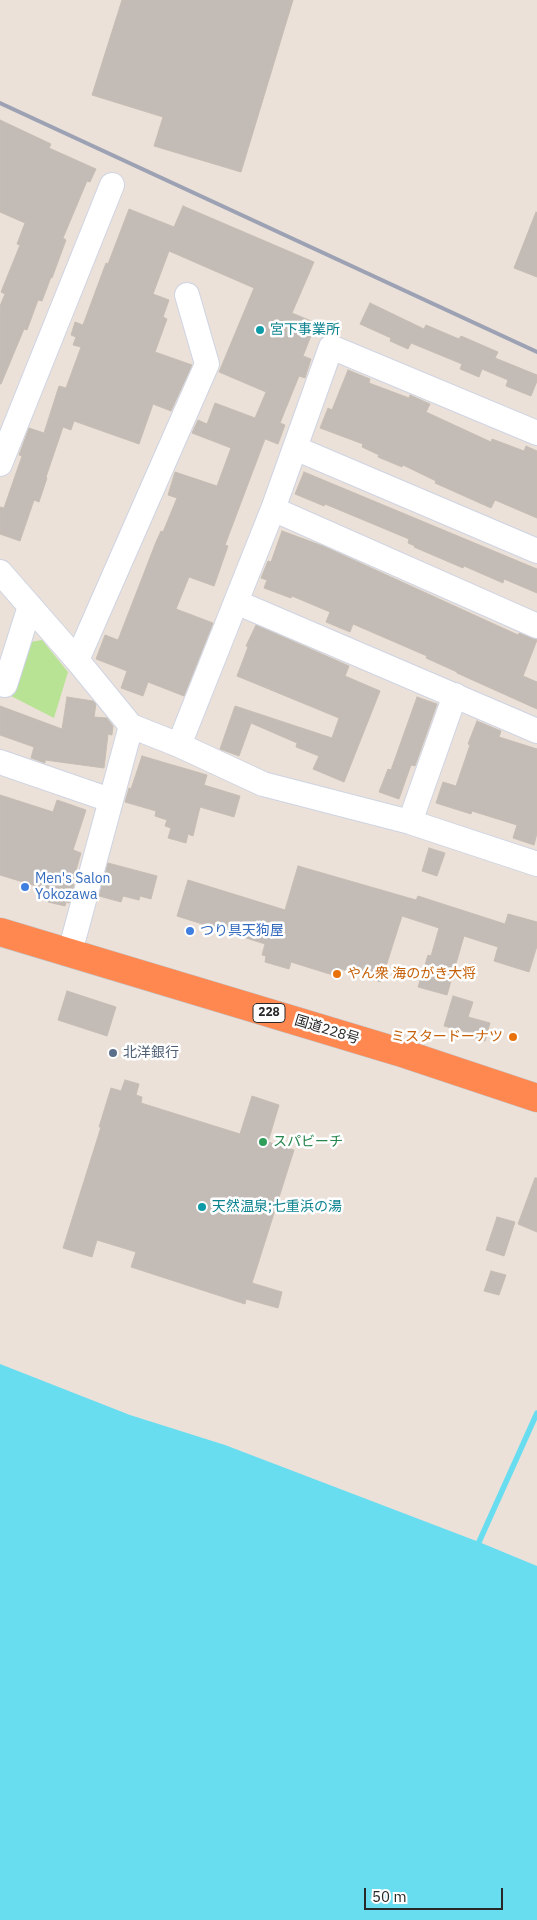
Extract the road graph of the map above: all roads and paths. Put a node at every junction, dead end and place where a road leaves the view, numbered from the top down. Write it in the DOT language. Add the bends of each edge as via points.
graph roads {
  1 [pos="112,185"];
  2 [pos="187,295"];
  3 [pos="537,433"];
  4 [pos="295,448"];
  5 [pos="0,464"];
  6 [pos="273,509"];
  7 [pos="537,551"];
  8 [pos="0,572"];
  9 [pos="236,602"];
  10 [pos="30,606"];
  11 [pos="537,626"];
  12 [pos="77,660"];
  13 [pos="0,684"];
  14 [pos="455,695"];
  15 [pos="131,726"];
  16 [pos="537,731"];
  17 [pos="179,745"];
  18 [pos="0,762"];
  19 [pos="110,800"];
  20 [pos="410,822"];
  21 [pos="537,864"];
  22 [pos="0,932"];
  23 [pos="70,952"];
  24 [pos="537,1098"];
  1 -- 5 [label="street"];
  2 -- 12 [label="street" via="207,364"];
  3 -- 4 [label="street" via="331,347"];
  4 -- 6 [label="street"];
  4 -- 7 [label="street"];
  6 -- 9 [label="street"];
  6 -- 11 [label="street"];
  8 -- 10 [label="street"];
  9 -- 14 [label="street"];
  9 -- 17 [label="street"];
  10 -- 12 [label="street"];
  10 -- 13 [label="street" via="4,685"];
  12 -- 15 [label="street"];
  14 -- 16 [label="street"];
  14 -- 20 [label="street"];
  15 -- 17 [label="street"];
  15 -- 19 [label="street"];
  17 -- 20 [label="street" via="263,784"];
  18 -- 19 [label="street"];
  19 -- 23 [label="street"];
  20 -- 21 [label="street"];
  22 -- 23 [label="highway, 国道228号 / 228"];
  23 -- 24 [label="highway, 国道228号 / 228" via="399,1052"];
}
